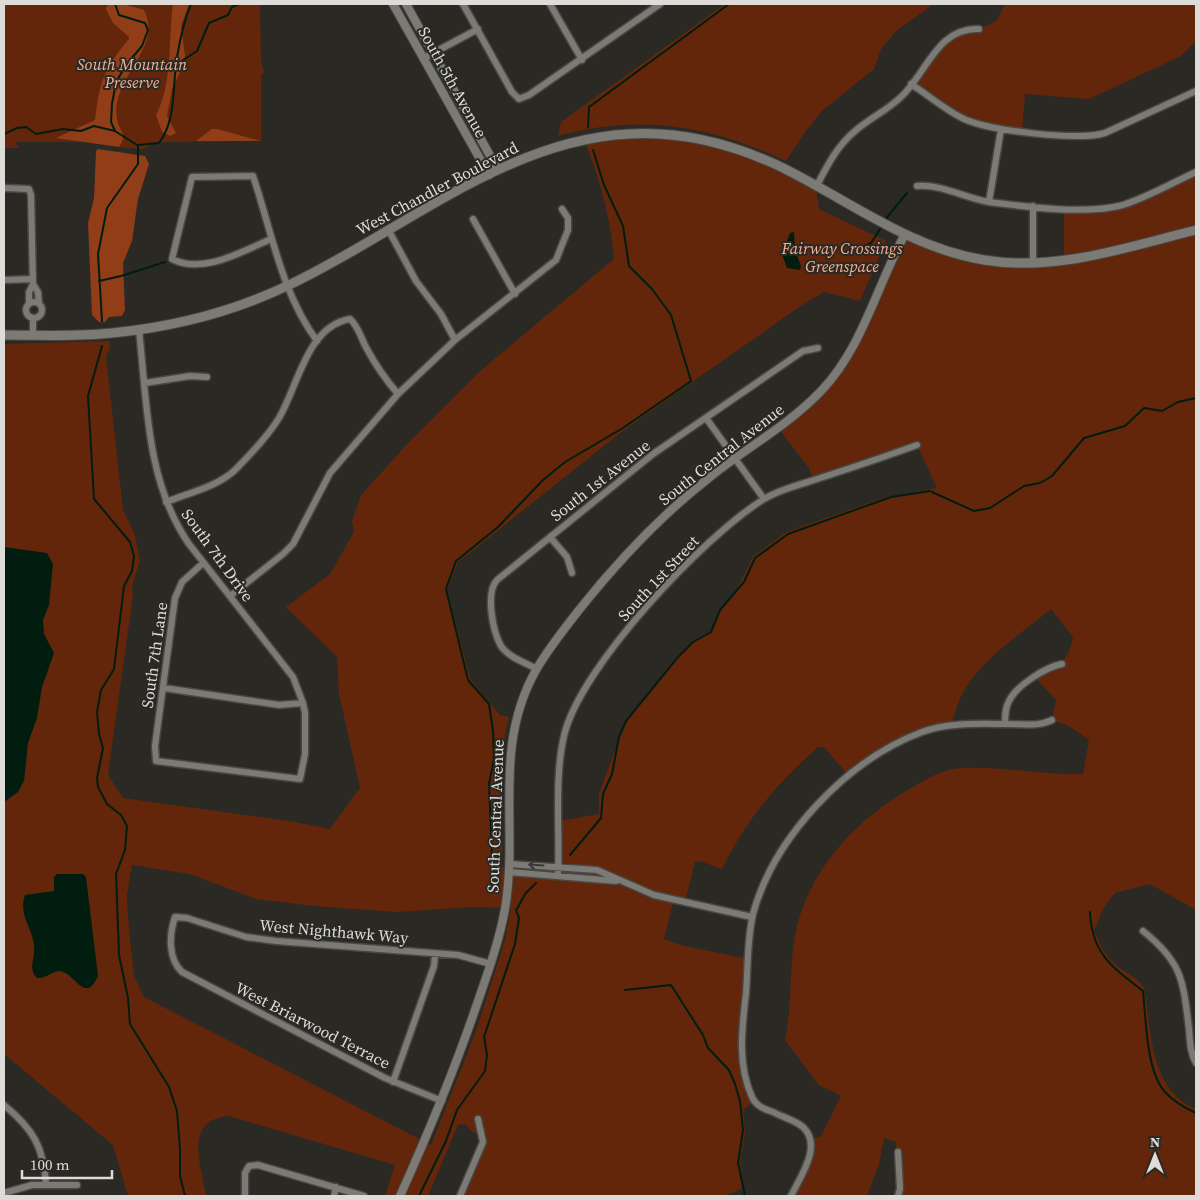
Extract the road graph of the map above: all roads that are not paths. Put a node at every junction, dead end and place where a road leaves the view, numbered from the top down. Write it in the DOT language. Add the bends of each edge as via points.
graph roads {
  1 [pos="394,4"];
  2 [pos="406,4"];
  3 [pos="463,4"];
  4 [pos="550,4"];
  5 [pos="659,4"];
  6 [pos="478,29"];
  7 [pos="979,29"];
  8 [pos="434,53"];
  9 [pos="424,58"];
  10 [pos="582,60"];
  11 [pos="911,84"];
  12 [pos="1196,90"];
  13 [pos="1001,130"];
  14 [pos="498,170"];
  15 [pos="1196,172"];
  16 [pos="489,174"];
  17 [pos="917,186"];
  18 [pos="816,187"];
  19 [pos="4,188"];
  20 [pos="989,202"];
  21 [pos="1033,206"];
  22 [pos="562,209"];
  23 [pos="473,219"];
  24 [pos="389,230"];
  25 [pos="1196,230"];
  26 [pos="904,236"];
  27 [pos="271,239"];
  28 [pos="1033,263"];
  29 [pos="4,280"];
  30 [pos="32,282"];
  31 [pos="288,286"];
  32 [pos="515,294"];
  33 [pos="39,303"];
  34 [pos="29,304"];
  35 [pos="33,318"];
  36 [pos="139,330"];
  37 [pos="33,335"];
  38 [pos="4,336"];
  39 [pos="455,340"];
  40 [pos="317,341"];
  41 [pos="818,348"];
  42 [pos="207,377"];
  43 [pos="145,383"];
  44 [pos="398,394"];
  45 [pos="706,418"];
  46 [pos="918,445"];
  47 [pos="734,458"];
  48 [pos="764,499"];
  49 [pos="166,502"];
  50 [pos="550,537"];
  51 [pos="203,563"];
  52 [pos="572,573"];
  53 [pos="230,596"];
  54 [pos="1062,664"];
  55 [pos="537,669"];
  56 [pos="164,688"];
  57 [pos="303,703"];
  58 [pos="1052,720"];
  59 [pos="1005,724"];
  60 [pos="300,779"];
  61 [pos="509,864"];
  62 [pos="558,867"];
  63 [pos="508,872"];
  64 [pos="558,876"];
  65 [pos="622,881"];
  66 [pos="752,917"];
  67 [pos="1144,931"];
  68 [pos="435,954"];
  69 [pos="491,964"];
  70 [pos="175,966"];
  71 [pos="1196,1063"];
  72 [pos="393,1082"];
  73 [pos="442,1101"];
  74 [pos="4,1105"];
  75 [pos="478,1119"];
  76 [pos="898,1152"];
  77 [pos="46,1185"];
  78 [pos="77,1185"];
  79 [pos="336,1188"];
  80 [pos="4,1193"];
  81 [pos="245,1196"];
  82 [pos="334,1196"];
  83 [pos="364,1196"];
  84 [pos="400,1196"];
  85 [pos="460,1196"];
  86 [pos="791,1196"];
  87 [pos="898,1196"];
  1 -- 9 [label="street, South 5th Avenue"];
  2 -- 8 [label="street, South 5th Avenue"];
  3 -- 6 [label="street"];
  4 -- 10 [label="street"];
  5 -- 10 [label="street"];
  6 -- 8 [label="street"];
  6 -- 10 [label="street" via="512,92 519,99 529,96"];
  7 -- 11 [label="street" via="966,28 940,45"];
  8 -- 9 [label="street"];
  8 -- 14 [label="street, South 5th Avenue"];
  9 -- 16 [label="street, South 5th Avenue"];
  11 -- 13 [label="street" via="960,117"];
  11 -- 18 [label="street" via="895,102 847,138"];
  12 -- 13 [label="street" via="1098,135"];
  13 -- 20 [label="street"];
  14 -- 16 [label="main road, West Chandler Boulevard"];
  14 -- 18 [label="main road, West Chandler Boulevard" via="538,152 589,138 631,134 675,135 718,143 779,166"];
  15 -- 21 [label="street" via="1122,205 1090,210"];
  16 -- 24 [label="main road, West Chandler Boulevard"];
  17 -- 20 [label="street" via="934,186 973,200"];
  18 -- 26 [label="main road, West Chandler Boulevard"];
  19 -- 30 [label="street" via="29,189"];
  20 -- 21 [label="street"];
  21 -- 28 [label="street"];
  22 -- 32 [label="street" via="568,218 568,230 561,251 550,267"];
  23 -- 32 [label="street"];
  24 -- 31 [label="main road, West Chandler Boulevard"];
  24 -- 39 [label="street" via="416,281 441,314"];
  25 -- 28 [label="main road, West Chandler Boulevard" via="1100,255"];
  26 -- 28 [label="main road, West Chandler Boulevard" via="963,256"];
  26 -- 47 [label="street, South Central Avenue" via="853,343 832,378 793,416"];
  27 -- 27 [label="street" via="253,176 192,177 172,259 179,263 208,263"];
  27 -- 31 [label="street"];
  29 -- 30 [label="street"];
  30 -- 33 [label="street" via="38,292"];
  30 -- 34 [label="street"];
  31 -- 36 [label="main road, West Chandler Boulevard" via="204,316"];
  31 -- 40 [label="street" via="302,319"];
  32 -- 39 [label="street"];
  33 -- 34 [label="street"];
  33 -- 35 [label="street" via="42,313"];
  34 -- 35 [label="street" via="26,312"];
  35 -- 37 [label="street"];
  36 -- 37 [label="main road, West Chandler Boulevard"];
  36 -- 43 [label="street, South 7th Drive"];
  37 -- 38 [label="main road, West Chandler Boulevard"];
  39 -- 44 [label="street"];
  40 -- 44 [label="street" via="340,321 350,319 356,324 384,377"];
  40 -- 49 [label="street" via="278,420 235,470 214,484"];
  41 -- 45 [label="street, South 1st Avenue" via="803,351"];
  42 -- 43 [label="street" via="190,376"];
  43 -- 49 [label="street, South 7th Drive" via="156,473"];
  44 -- 53 [label="street" via="330,473 293,544"];
  45 -- 47 [label="street"];
  45 -- 50 [label="street, South 1st Avenue" via="653,454"];
  46 -- 48 [label="street, South 1st Street"];
  47 -- 48 [label="street"];
  47 -- 55 [label="street, South Central Avenue" via="666,514 620,560"];
  48 -- 62 [label="street, South 1st Street" via="721,534 656,597 632,624 577,701 569,718 561,752"];
  49 -- 51 [label="street, South 7th Drive" via="176,526"];
  50 -- 52 [label="street" via="567,557"];
  50 -- 55 [label="street, South 1st Avenue" via="505,571 492,586 490,595 501,646"];
  51 -- 53 [label="street, South 7th Drive"];
  51 -- 56 [label="street, South 7th Lane" via="182,582 175,598"];
  53 -- 57 [label="street, South 7th Drive" via="293,677"];
  54 -- 59 [label="street" via="1049,666 1011,697"];
  55 -- 61 [label="street, South Central Avenue" via="520,708 511,744"];
  56 -- 57 [label="street" via="280,705"];
  56 -- 60 [label="street, South 7th Lane" via="155,746 156,761"];
  57 -- 60 [label="street, South 7th Drive" via="305,754"];
  58 -- 59 [label="street" via="1037,725"];
  59 -- 66 [label="street" via="952,725 921,732 848,775 804,821 781,851"];
  62 -- 61 [label="street, one-way"];
  61 -- 63 [label="street, South Central Avenue"];
  62 -- 64 [label="street, South 1st Street"];
  62 -- 65 [label="street" via="597,870"];
  63 -- 64 [label="street"];
  63 -- 69 [label="street, South Central Avenue" via="505,907"];
  64 -- 65 [label="street"];
  65 -- 66 [label="street" via="654,895"];
  66 -- 86 [label="street" via="741,1037 742,1060 754,1101 802,1126 810,1139 809,1158"];
  67 -- 71 [label="street" via="1164,949 1179,971 1191,1050"];
  68 -- 69 [label="street, West Nighthawk Way" via="467,957"];
  68 -- 70 [label="street, West Nighthawk Way" via="276,942 175,917 172,925"];
  68 -- 72 [label="street" via="434,966"];
  69 -- 73 [label="street, South Central Avenue"];
  70 -- 72 [label="street, West Briarwood Terrace"];
  72 -- 73 [label="street, West Briarwood Terrace"];
  73 -- 84 [label="street, South Central Avenue"];
  74 -- 77 [label="street" via="24,1124 38,1145 45,1165"];
  75 -- 85 [label="street" via="483,1142"];
  76 -- 87 [label="street"];
  77 -- 78 [label="street"];
  77 -- 80 [label="street" via="21,1187"];
  79 -- 81 [label="street" via="258,1165 249,1166 245,1173"];
  79 -- 82 [label="street"];
  79 -- 83 [label="street"];
}
